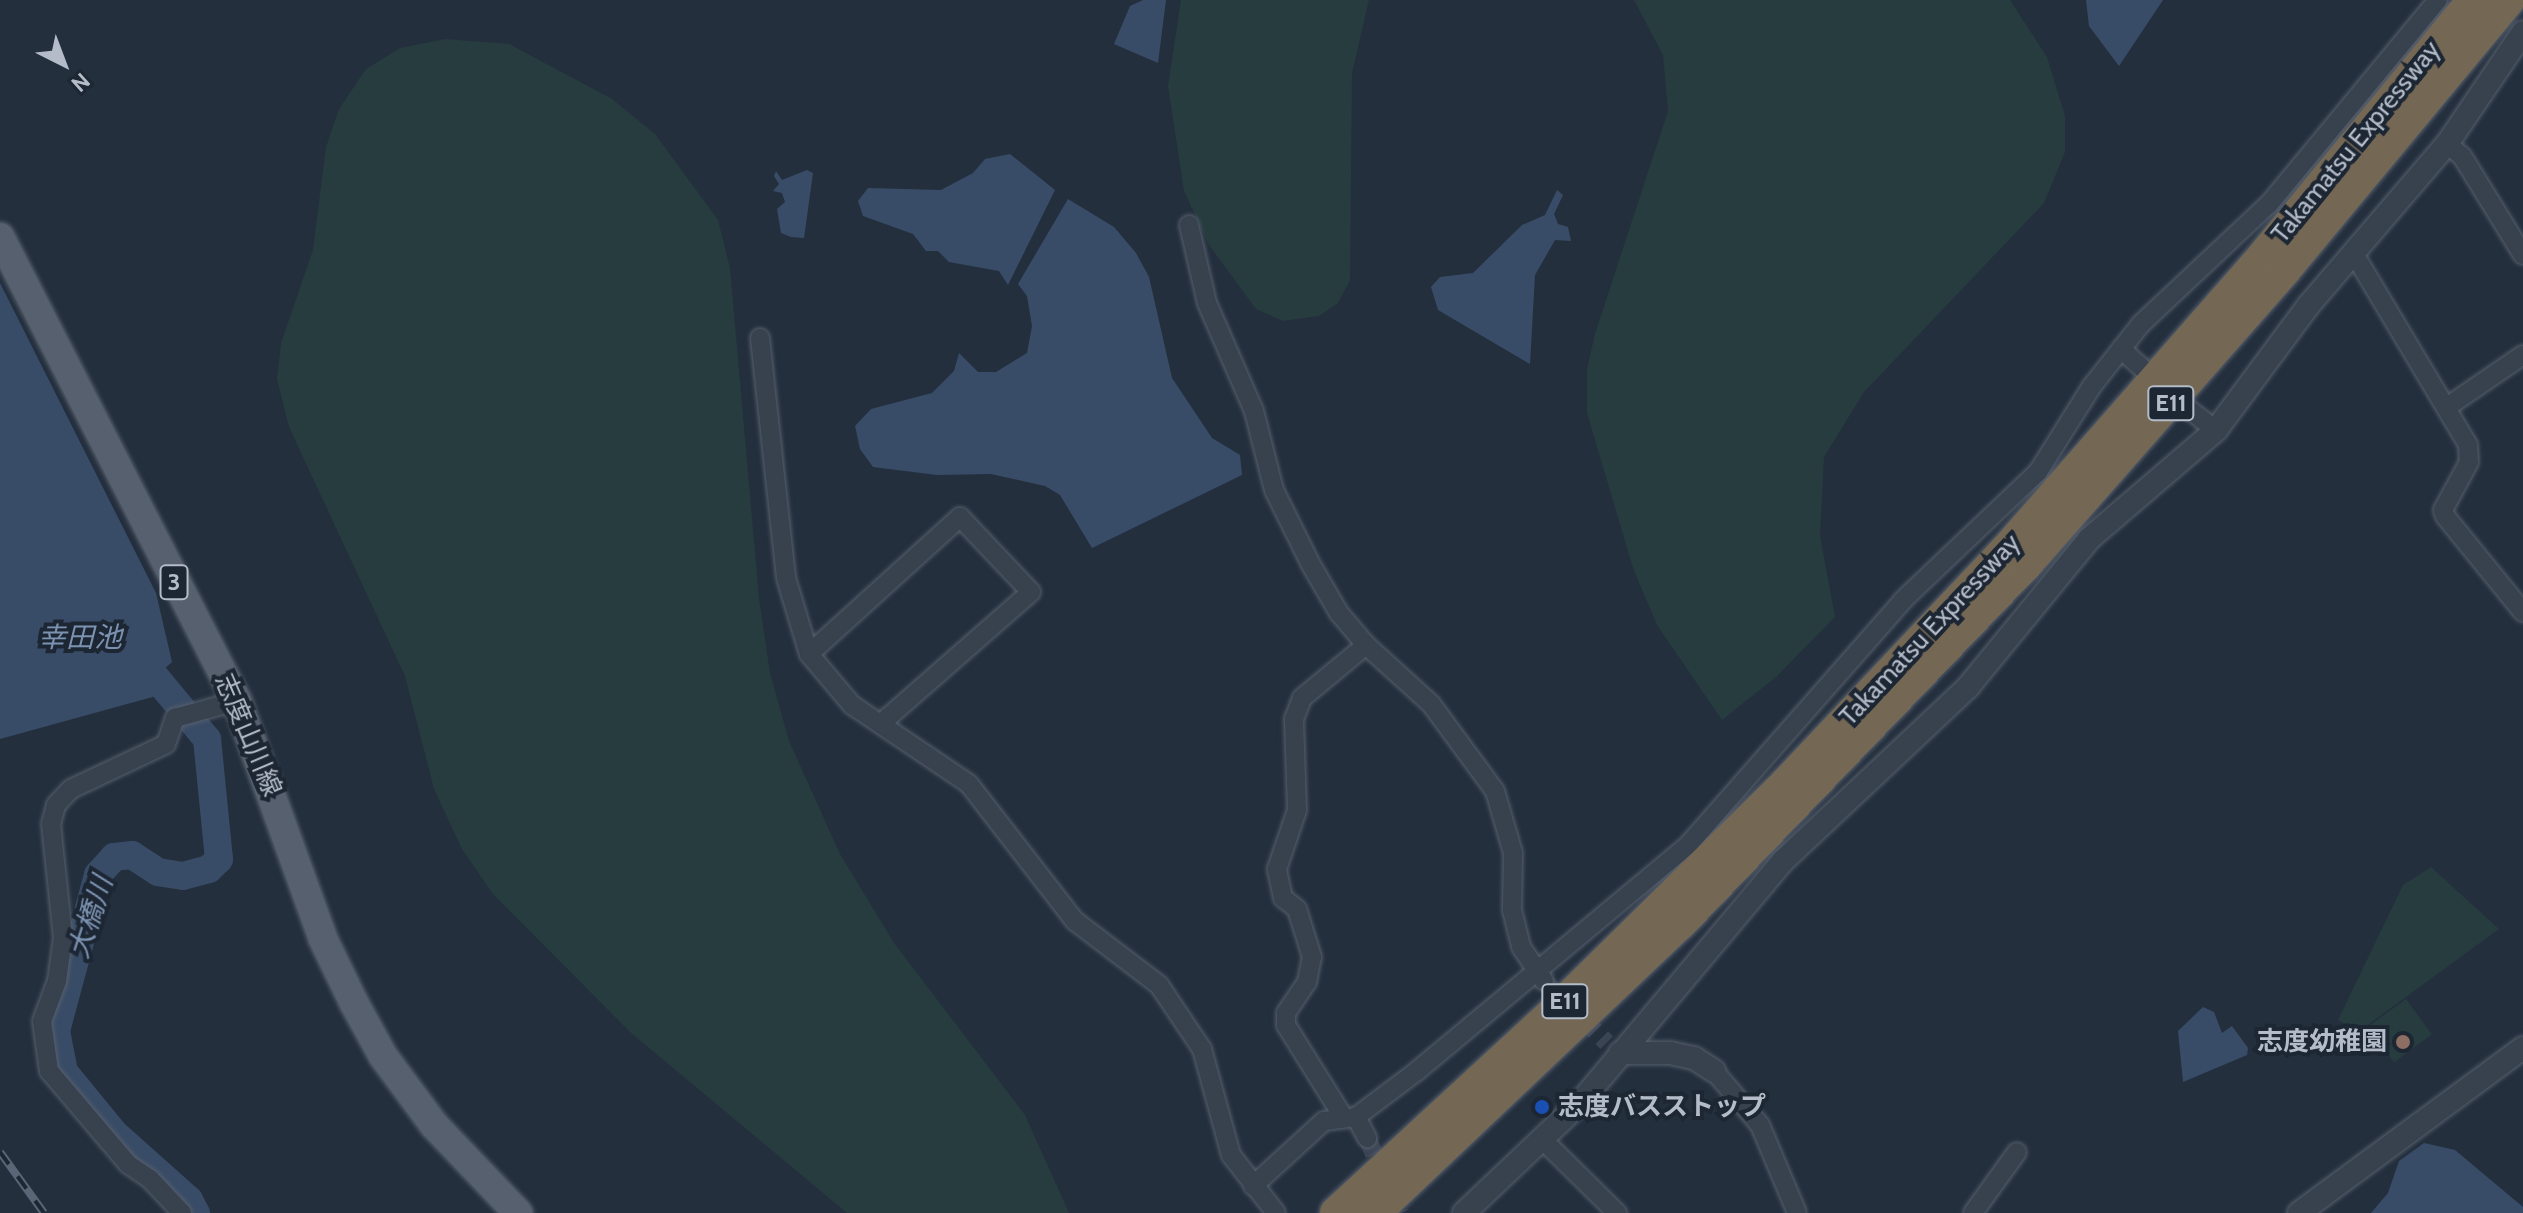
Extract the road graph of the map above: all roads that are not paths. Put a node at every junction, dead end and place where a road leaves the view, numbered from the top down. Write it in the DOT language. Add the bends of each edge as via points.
graph roads {
  1 [pos="2438,0"];
  2 [pos="2473,0"];
  3 [pos="2509,0"];
  4 [pos="2523,32"];
  5 [pos="2447,144"];
  6 [pos="1189,225"];
  7 [pos="0,237"];
  8 [pos="2353,252"];
  9 [pos="2523,255"];
  10 [pos="760,338"];
  11 [pos="2121,349"];
  12 [pos="2523,355"];
  13 [pos="2143,369"];
  14 [pos="2447,407"];
  15 [pos="2190,410"];
  16 [pos="2216,430"];
  17 [pos="2523,612"];
  18 [pos="1366,645"];
  19 [pos="809,654"];
  20 [pos="237,701"];
  21 [pos="884,726"];
  22 [pos="1539,975"];
  23 [pos="1614,1048"];
  24 [pos="2523,1048"];
  25 [pos="1714,1071"];
  26 [pos="1349,1116"];
  27 [pos="1367,1138"];
  28 [pos="1544,1141"];
  29 [pos="2017,1152"];
  30 [pos="1253,1186"];
  31 [pos="182,1213"];
  32 [pos="518,1213"];
  33 [pos="1276,1213"];
  34 [pos="1336,1213"];
  35 [pos="1375,1213"];
  36 [pos="1464,1213"];
  37 [pos="1617,1213"];
  38 [pos="1797,1213"];
  39 [pos="1973,1213"];
  40 [pos="2299,1213"];
  1 -- 11 [label="street" via="2269,204"];
  2 -- 34 [label="highway, Takamatsu Expressway / E11" via="2244,278 2005,551 1725,843 1554,1012"];
  3 -- 35 [label="highway, Takamatsu Expressway / E11" via="2284,271 2025,566 1680,924"];
  4 -- 5 [label="street"];
  5 -- 8 [label="street"];
  5 -- 9 [label="street" via="2462,156"];
  6 -- 18 [label="street" via="1207,303 1254,411 1274,490 1339,613"];
  7 -- 20 [label="main road, 志度山川線 / 3"];
  8 -- 14 [label="street"];
  8 -- 16 [label="street"];
  10 -- 19 [label="street" via="786,578"];
  11 -- 13 [label="street"];
  11 -- 22 [label="street" via="2038,472 1903,600 1729,803 1657,876"];
  12 -- 14 [label="street"];
  14 -- 17 [label="street" via="2468,445 2469,462 2443,510 2445,516"];
  15 -- 16 [label="street"];
  16 -- 23 [label="street" via="2089,539 1968,687 1783,861"];
  18 -- 22 [label="street" via="1431,704 1495,791 1513,853 1512,910 1521,947"];
  18 -- 26 [label="street" via="1302,698 1294,719 1297,810 1277,869 1283,898 1297,909 1312,957 1307,982 1286,1013 1286,1025"];
  19 -- 21 [label="street" via="852,705"];
  19 -- 21 [label="street" via="960,517 1031,592"];
  20 -- 31 [label="street" via="175,718 166,744 71,789 56,805 51,824 63,938 57,981 42,1021 49,1071 128,1164 161,1188"];
  20 -- 32 [label="main road, 志度山川線 / 3" via="323,939 383,1056 434,1125"];
  21 -- 30 [label="street" via="969,784 1075,921 1159,985 1183,1014 1213,1079 1231,1155"];
  22 -- 26 [label="street"];
  23 -- 25 [label="street" via="1694,1058"];
  23 -- 28 [label="street"];
  24 -- 40 [label="street"];
  25 -- 38 [label="street" via="1760,1125"];
  26 -- 27 [label="street"];
  26 -- 30 [label="street" via="1324,1121"];
  28 -- 36 [label="street"];
  28 -- 37 [label="street"];
  29 -- 39 [label="street"];
  30 -- 33 [label="street"];
}
